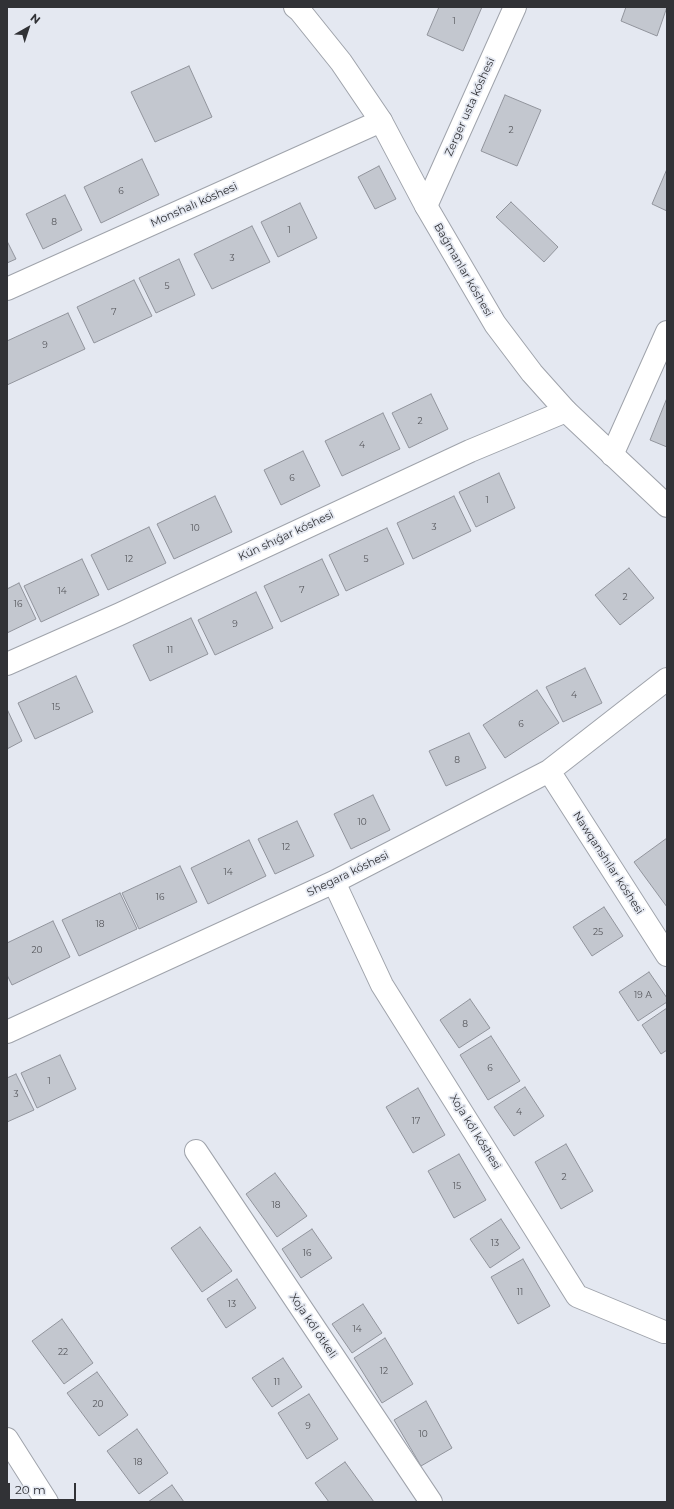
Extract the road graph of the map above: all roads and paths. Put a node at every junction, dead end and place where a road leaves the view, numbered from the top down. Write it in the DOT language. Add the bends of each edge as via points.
graph roads {
  1 [pos="295,7"];
  2 [pos="514,7"];
  3 [pos="381,121"];
  4 [pos="426,206"];
  5 [pos="7,289"];
  6 [pos="667,332"];
  7 [pos="566,411"];
  8 [pos="612,455"];
  9 [pos="667,506"];
  10 [pos="7,664"];
  11 [pos="667,680"];
  12 [pos="549,771"];
  13 [pos="334,882"];
  14 [pos="667,955"];
  15 [pos="7,1032"];
  16 [pos="196,1151"];
  17 [pos="664,1332"];
  18 [pos="7,1439"];
  19 [pos="47,1502"];
  20 [pos="431,1502"];
  1 -- 3 [label="street, Baǵmanlar kóshesi" via="341,62"];
  2 -- 4 [label="street, Zerger usta kóshesi"];
  3 -- 4 [label="street, Baǵmanlar kóshesi"];
  3 -- 5 [label="street, Monshalı kóshesi"];
  4 -- 7 [label="street, Baǵmanlar kóshesi" via="495,324 532,373"];
  6 -- 8 [label="street"];
  7 -- 8 [label="street, Baǵmanlar kóshesi"];
  7 -- 10 [label="street, Kún shıǵar kóshesi" via="470,451"];
  8 -- 9 [label="street, Baǵmanlar kóshesi"];
  11 -- 12 [label="street, Shegara kóshesi"];
  12 -- 13 [label="street, Shegara kóshesi"];
  12 -- 14 [label="street, Nawqanshılar kóshesi"];
  13 -- 15 [label="street, Shegara kóshesi"];
  13 -- 17 [label="street, Xoja kól kóshesi" via="382,985 577,1296"];
  16 -- 20 [label="street, Xoja kól ótkeli"];
  18 -- 19 [label="street"];
}
